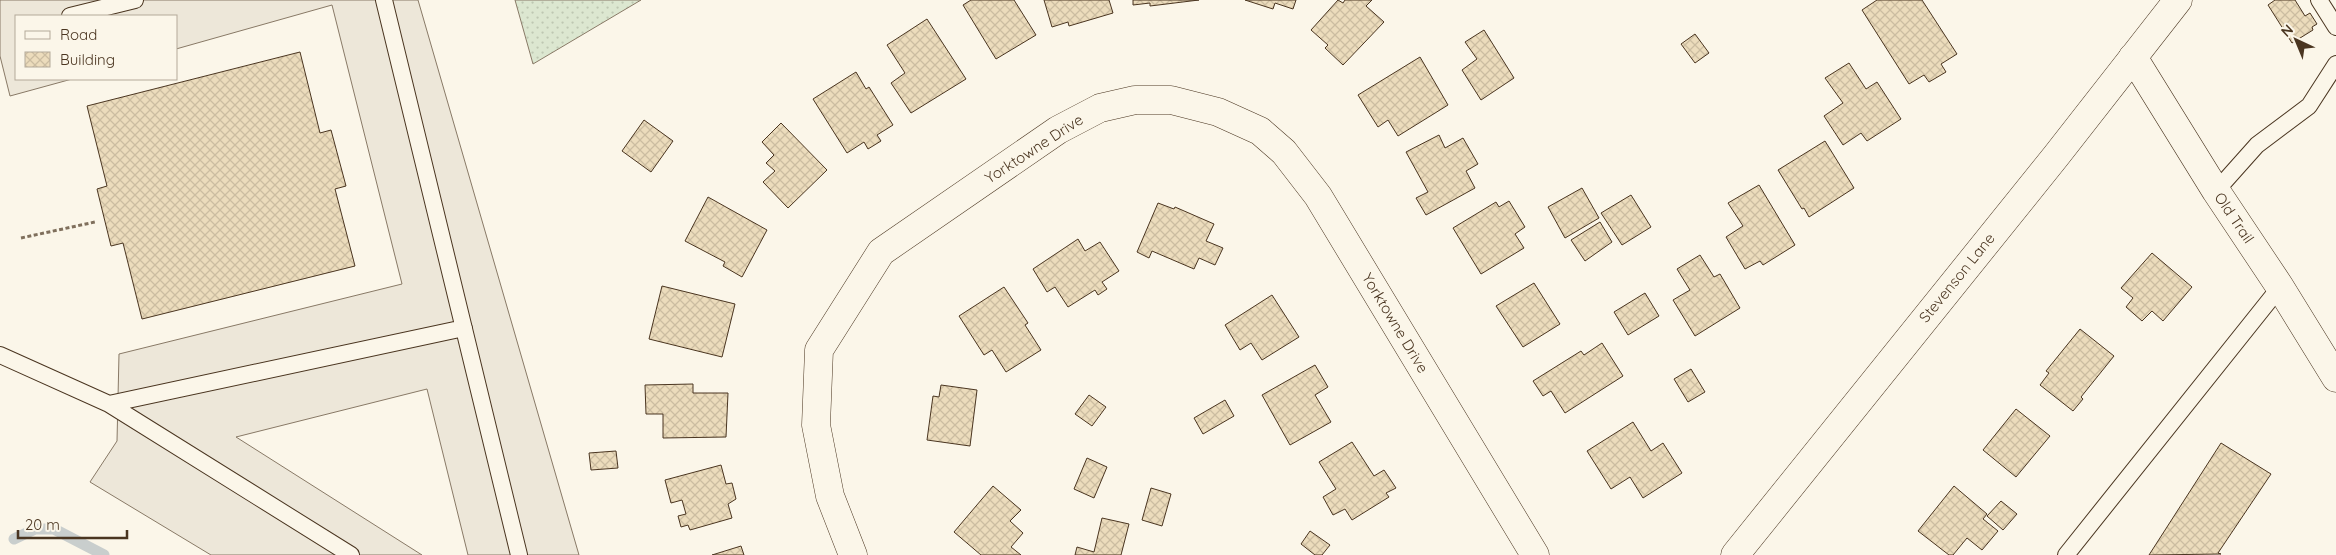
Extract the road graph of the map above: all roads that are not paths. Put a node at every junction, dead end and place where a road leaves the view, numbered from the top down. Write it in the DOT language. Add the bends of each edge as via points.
graph roads {
  1 [pos="135,0"];
  2 [pos="384,0"];
  3 [pos="2177,0"];
  4 [pos="2320,0"];
  5 [pos="74,15"];
  6 [pos="2336,27"];
  7 [pos="2133,57"];
  8 [pos="2336,64"];
  9 [pos="2216,191"];
  10 [pos="2280,287"];
  11 [pos="464,328"];
  12 [pos="0,355"];
  13 [pos="2336,378"];
  14 [pos="109,404"];
  15 [pos="351,555"];
  16 [pos="519,555"];
  17 [pos="853,555"];
  18 [pos="1536,555"];
  19 [pos="1735,555"];
  20 [pos="2066,555"];
  1 -- 5 [label="lane"];
  2 -- 11 [label="lane"];
  3 -- 7 [label="street, Stevenson Lane"];
  4 -- 6 [label="lane"];
  7 -- 9 [label="street, Old Trail"];
  7 -- 19 [label="street, Stevenson Lane"];
  8 -- 9 [label="lane" via="2310,106 2257,145"];
  9 -- 10 [label="street, Old Trail"];
  10 -- 13 [label="street, Old Trail"];
  10 -- 20 [label="lane"];
  11 -- 14 [label="lane"];
  11 -- 16 [label="lane"];
  12 -- 14 [label="lane"];
  14 -- 15 [label="lane"];
  17 -- 18 [label="street, Yorktowne Drive" via="830,496 816,425 819,350 881,252 1058,130 1100,108 1135,100 1171,100 1218,112 1260,131 1284,152 1318,196"];
}
